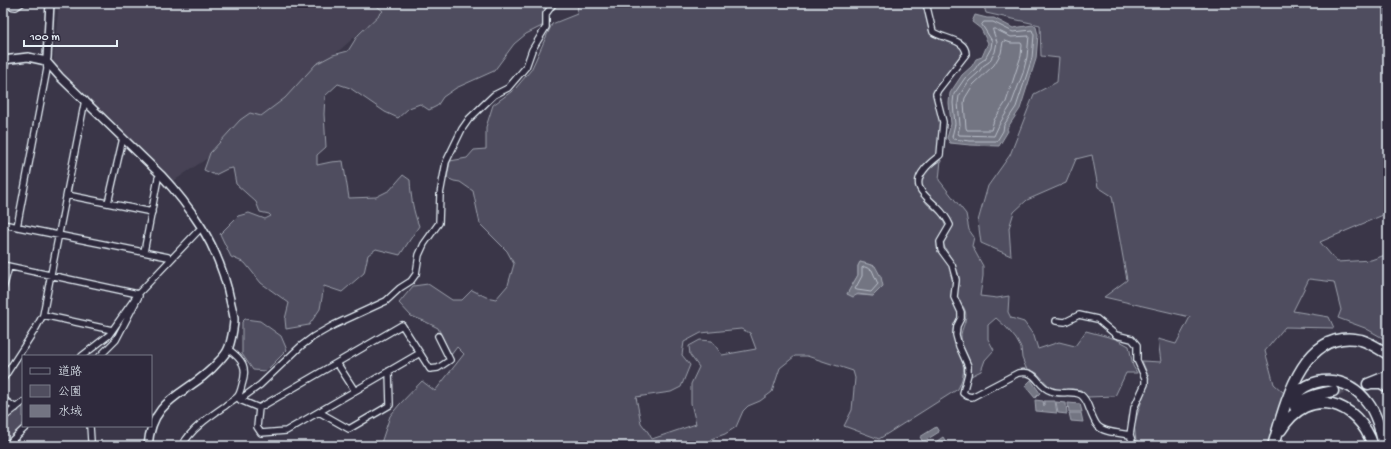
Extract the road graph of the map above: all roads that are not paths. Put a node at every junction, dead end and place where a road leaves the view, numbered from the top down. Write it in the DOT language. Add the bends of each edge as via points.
graph roads {
  1 [pos="22,3"];
  2 [pos="50,3"];
  3 [pos="554,3"];
  4 [pos="926,3"];
  5 [pos="3,5"];
  6 [pos="4,60"];
  7 [pos="46,61"];
  8 [pos="3,75"];
  9 [pos="85,100"];
  10 [pos="123,138"];
  11 [pos="161,175"];
  12 [pos="67,195"];
  13 [pos="108,203"];
  14 [pos="152,212"];
  15 [pos="3,224"];
  16 [pos="17,227"];
  17 [pos="202,228"];
  18 [pos="59,236"];
  19 [pos="144,252"];
  20 [pos="171,259"];
  21 [pos="6,266"];
  22 [pos="51,275"];
  23 [pos="3,290"];
  24 [pos="138,294"];
  25 [pos="43,315"];
  26 [pos="1056,321"];
  27 [pos="112,330"];
  28 [pos="438,336"];
  29 [pos="1377,347"];
  30 [pos="228,349"];
  31 [pos="420,353"];
  32 [pos="1388,354"];
  33 [pos="83,355"];
  34 [pos="101,355"];
  35 [pos="1388,358"];
  36 [pos="337,363"];
  37 [pos="389,371"];
  38 [pos="1388,376"];
  39 [pos="3,379"];
  40 [pos="1388,387"];
  41 [pos="354,391"];
  42 [pos="1333,392"];
  43 [pos="238,396"];
  44 [pos="3,399"];
  45 [pos="22,403"];
  46 [pos="16,408"];
  47 [pos="259,408"];
  48 [pos="319,412"];
  49 [pos="3,418"];
  50 [pos="1281,418"];
  51 [pos="152,424"];
  52 [pos="26,427"];
  53 [pos="90,427"];
  54 [pos="151,427"];
  55 [pos="1281,430"];
  56 [pos="1130,435"];
  57 [pos="91,441"];
  58 [pos="6,446"];
  59 [pos="148,446"];
  60 [pos="182,446"];
  61 [pos="1134,446"];
  62 [pos="1273,446"];
  63 [pos="1276,446"];
  64 [pos="1373,446"];
  65 [pos="1384,446"];
  1 -- 5 [label="street" via="16,7"];
  2 -- 7 [label="street"];
  3 -- 43 [label="street" via="546,14 546,27 532,50 526,67 508,88 494,95 462,129 446,162 440,194 439,223 419,255 416,274 386,301 313,337 260,386 242,398"];
  4 -- 56 [label="street" via="933,32 964,45 966,49 966,54 936,94 943,122 940,155 924,170 919,186 923,195 947,218 950,225 940,242 941,250 952,265 956,280 954,297 962,318 957,326 956,335 968,366 963,393 972,397 1025,372 1034,375 1052,392 1081,395 1086,399 1098,426"];
  6 -- 7 [label="street" via="28,56"];
  6 -- 8 [label="street"];
  7 -- 9 [label="street"];
  7 -- 16 [label="street" via="47,69"];
  9 -- 10 [label="street"];
  9 -- 12 [label="street"];
  10 -- 11 [label="street"];
  10 -- 13 [label="street"];
  11 -- 14 [label="street" via="158,178"];
  11 -- 17 [label="street"];
  12 -- 13 [label="street"];
  12 -- 18 [label="street"];
  13 -- 14 [label="street"];
  14 -- 19 [label="street"];
  15 -- 16 [label="street"];
  16 -- 18 [label="street"];
  17 -- 20 [label="street"];
  17 -- 30 [label="street" via="227,286 234,319"];
  18 -- 19 [label="street"];
  18 -- 22 [label="street"];
  19 -- 20 [label="street"];
  20 -- 24 [label="street"];
  21 -- 22 [label="street"];
  21 -- 23 [label="street"];
  22 -- 24 [label="street"];
  22 -- 25 [label="street"];
  24 -- 27 [label="street"];
  24 -- 34 [label="street" via="116,340"];
  25 -- 27 [label="street"];
  25 -- 39 [label="street"];
  26 -- 56 [label="street" via="1065,322 1080,316 1098,319 1116,335 1132,340 1137,345 1137,360 1145,384 1134,408"];
  27 -- 33 [label="street"];
  28 -- 31 [label="street" via="450,360 438,368 430,369"];
  29 -- 32 [label="highway"];
  29 -- 35 [label="highway"];
  29 -- 50 [label="highway" via="1352,339 1325,344 1310,357 1298,376"];
  30 -- 43 [label="street" via="238,356 245,370"];
  30 -- 51 [label="street" via="218,363 160,409"];
  31 -- 36 [label="street" via="402,325"];
  31 -- 37 [label="street"];
  36 -- 41 [label="street"];
  36 -- 47 [label="street"];
  37 -- 41 [label="street"];
  37 -- 48 [label="street" via="390,405 349,429"];
  38 -- 40 [label="highway" via="1368,384"];
  41 -- 48 [label="street"];
  42 -- 55 [label="highway" via="1310,397 1297,404"];
  43 -- 47 [label="street" via="240,400"];
  43 -- 60 [label="street" via="205,421 186,438"];
  44 -- 46 [label="street"];
  45 -- 46 [label="street"];
  46 -- 49 [label="street"];
  47 -- 48 [label="street" via="258,428 262,433 286,431"];
  50 -- 62 [label="highway"];
  50 -- 65 [label="highway" via="1287,405 1299,391 1316,382 1336,381 1354,390 1368,403 1382,433"];
  52 -- 58 [label="street"];
  53 -- 57 [label="street"];
  54 -- 59 [label="street"];
  55 -- 63 [label="highway"];
  55 -- 64 [label="highway" via="1300,409 1313,404 1330,403 1346,409 1358,418 1368,432"];
  56 -- 61 [label="street"];
}
